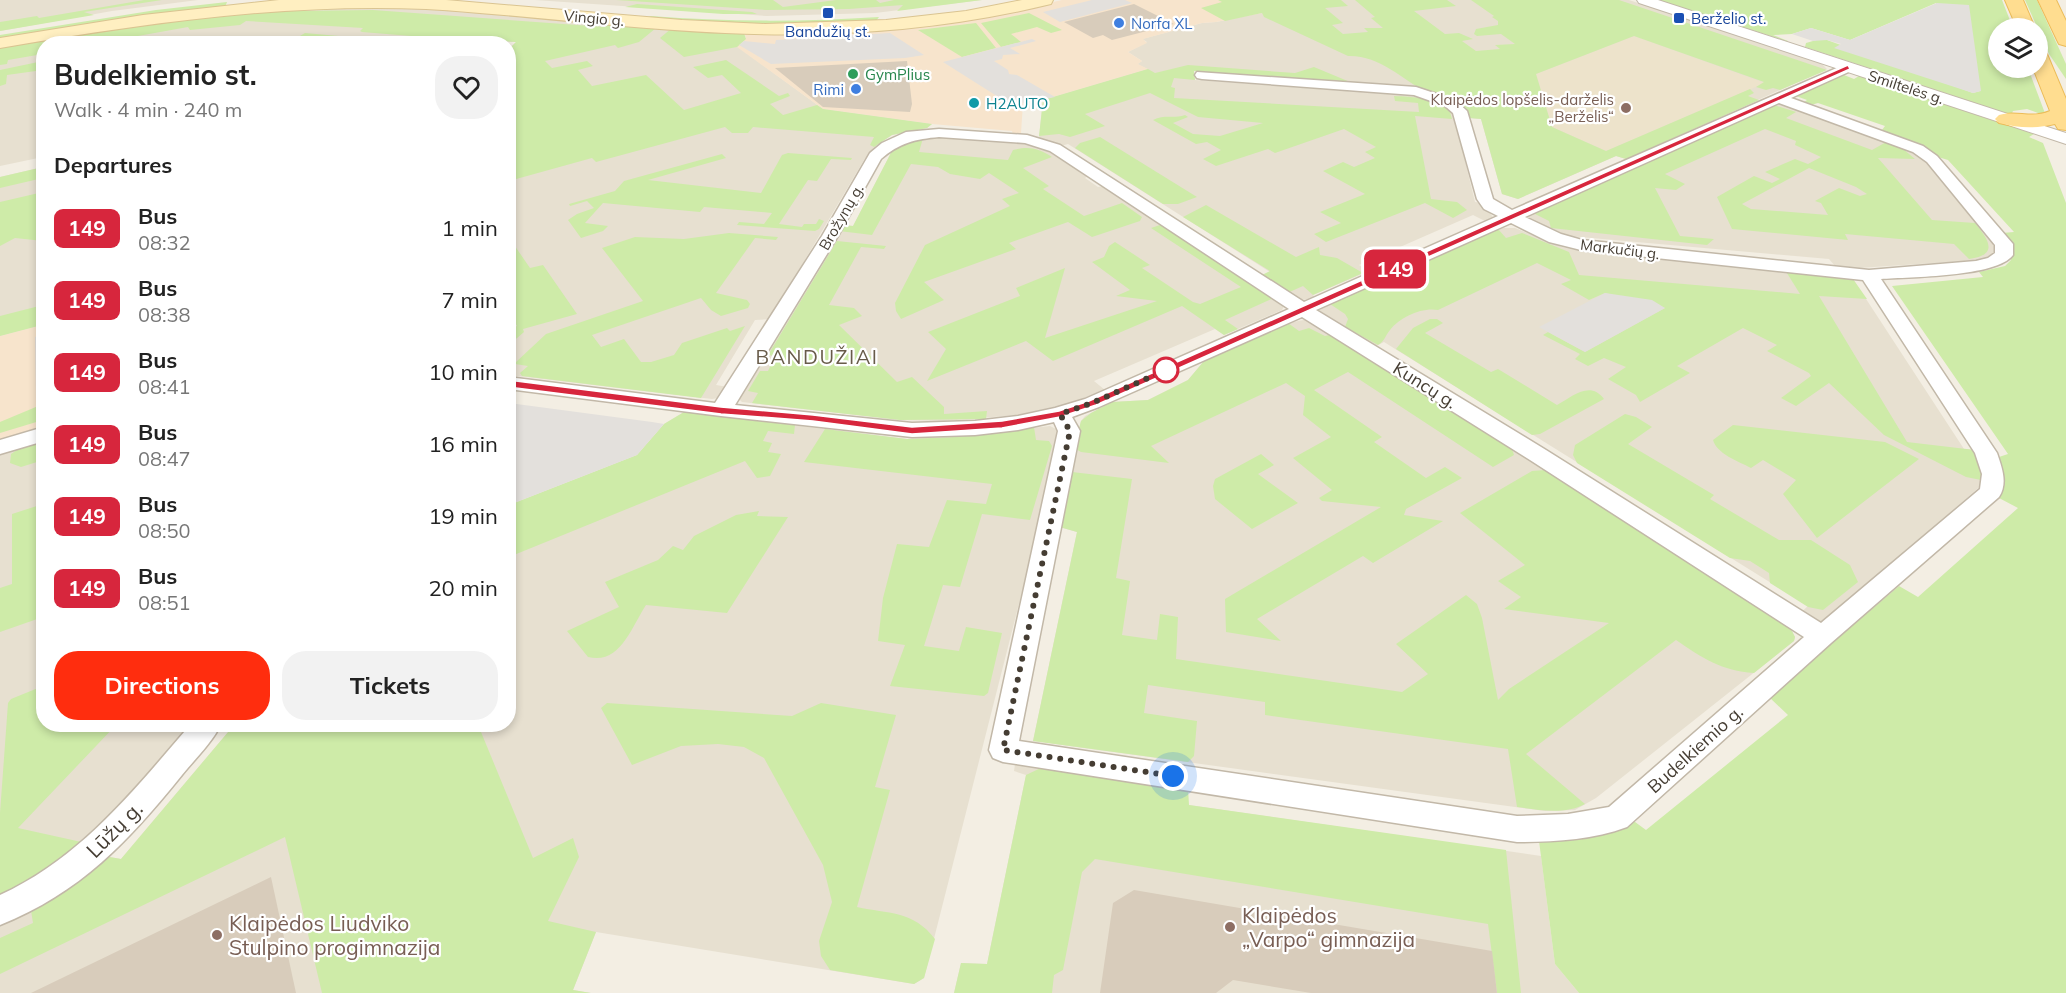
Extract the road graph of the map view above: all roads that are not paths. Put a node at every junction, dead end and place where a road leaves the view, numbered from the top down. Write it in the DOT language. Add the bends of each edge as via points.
graph roads {
  1 [pos="223,0"];
  2 [pos="501,0"];
  3 [pos="994,0"];
  4 [pos="1045,0"];
  5 [pos="1644,0"];
  6 [pos="2014,0"];
  7 [pos="2047,0"];
  8 [pos="563,10"];
  9 [pos="2022,18"];
  10 [pos="891,19"];
  11 [pos="0,34"];
  12 [pos="41,36"];
  13 [pos="36,37"];
  14 [pos="2066,40"];
  15 [pos="0,43"];
  16 [pos="1848,67"];
  17 [pos="1202,75"];
  18 [pos="2047,78"];
  19 [pos="1779,98"];
  20 [pos="2006,119"];
  21 [pos="2064,119"];
  22 [pos="1027,139"];
  23 [pos="2066,139"];
  24 [pos="1512,217"];
  25 [pos="1869,275"];
  26 [pos="1303,310"];
  27 [pos="516,384"];
  28 [pos="721,410"];
  29 [pos="1060,414"];
  30 [pos="36,436"];
  31 [pos="0,447"];
  32 [pos="1822,636"];
  33 [pos="201,732"];
  34 [pos="0,910"];
  1 -- 11 [label="main road"];
  2 -- 8 [label="main road, Vingio g."];
  3 -- 10 [label="main road, Vingio g."];
  4 -- 10 [label="main road, Vingio g." via="970,15"];
  5 -- 16 [label="street, Smiltelės g."];
  6 -- 9 [label="main road"];
  7 -- 14 [label="main road"];
  8 -- 10 [label="main road, Vingio g." via="771,29"];
  8 -- 12 [label="main road, Vingio g." via="296,3 146,18"];
  13 -- 15 [label="main road, Vingio g."];
  16 -- 19 [label="street"];
  16 -- 20 [label="street, Smiltelės g."];
  17 -- 24 [label="street, Markučių g." via="1416,91 1450,103 1461,111 1485,199 1490,206"];
  18 -- 21 [label="main road"];
  19 -- 24 [label="street"];
  19 -- 25 [label="street" via="1918,149 1932,159 2004,244 2004,255 1994,262"];
  20 -- 21 [label="main road"];
  20 -- 23 [label="street, Smiltelės g."];
  22 -- 26 [label="street, Kuncų g." via="1055,148"];
  22 -- 28 [label="street, Brožynų g." via="927,133 899,139 875,156"];
  24 -- 25 [label="street, Markučių g." via="1555,238 1581,245"];
  24 -- 26 [label="street"];
  25 -- 32 [label="street, Budelkiemio g." via="1986,453 1994,474 1991,492"];
  26 -- 29 [label="street"];
  26 -- 32 [label="street, Kuncų g." via="1538,454"];
  27 -- 28 [label="street"];
  28 -- 29 [label="street" via="912,430 993,426"];
  29 -- 32 [label="street, Budelkiemio g." via="1070,431 1003,750 1517,828 1587,826 1617,818"];
  30 -- 31 [label="street"];
  33 -- 34 [label="street, Lūžų g." via="121,826 72,870"];
}
